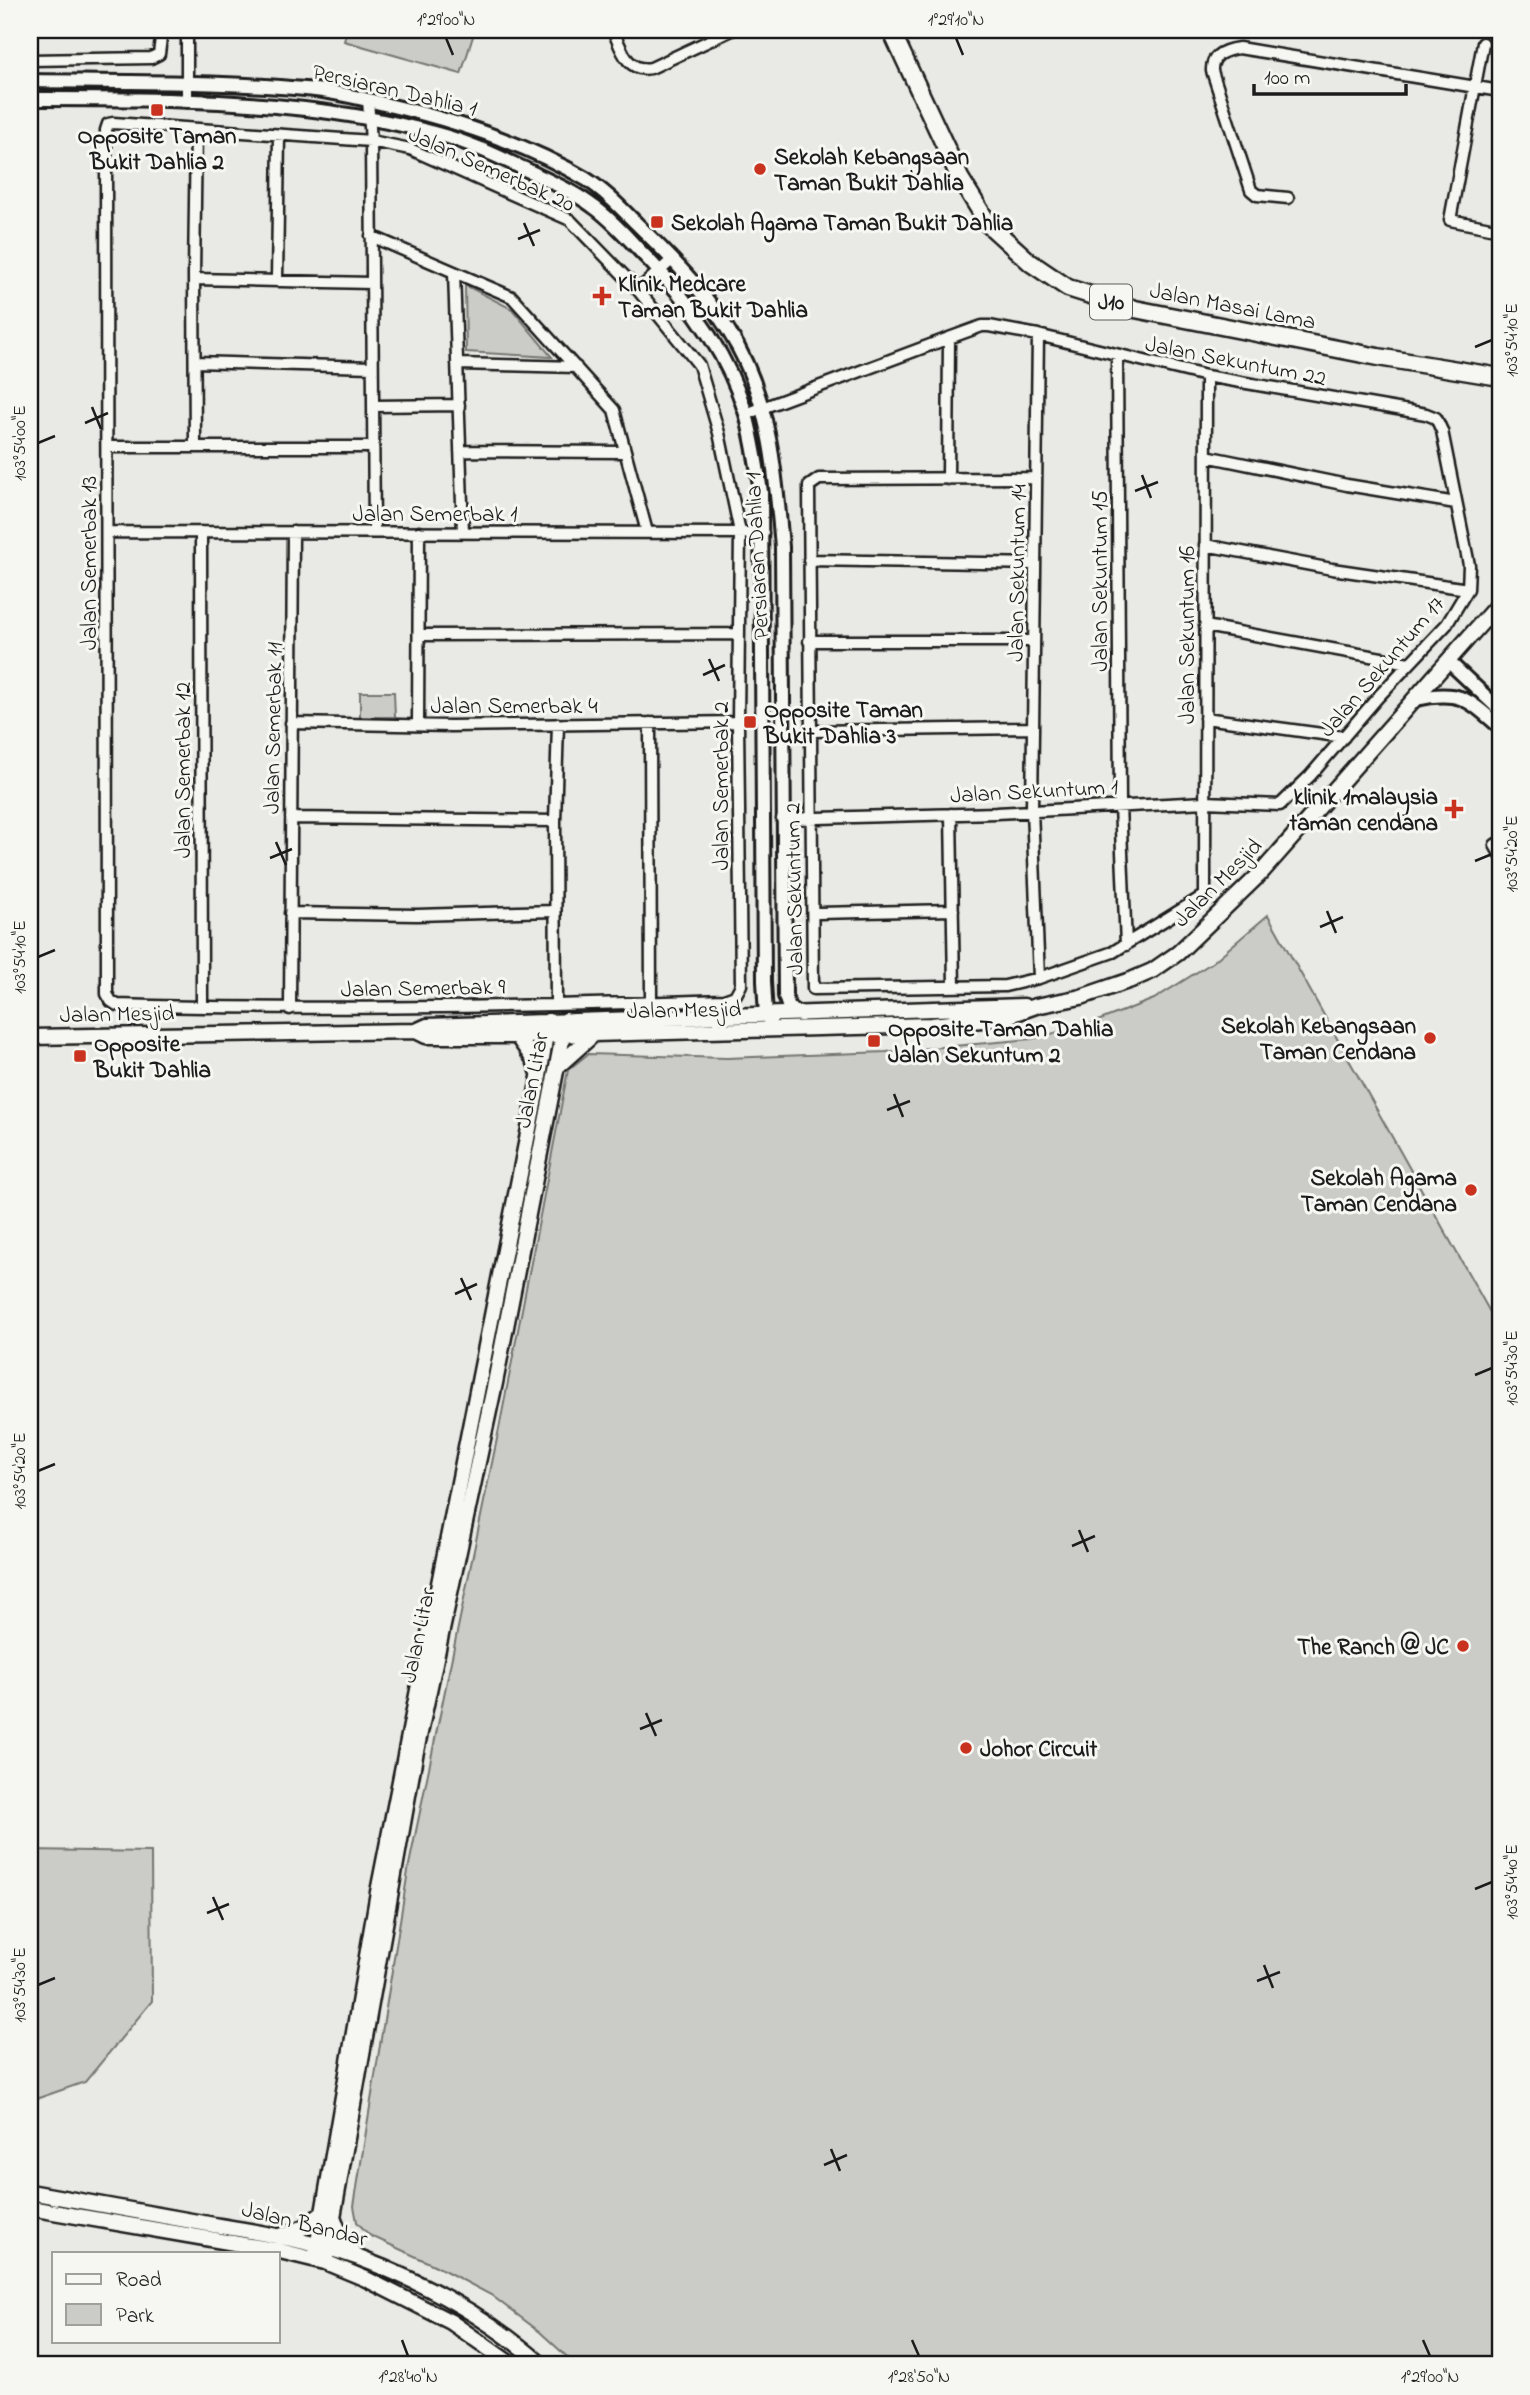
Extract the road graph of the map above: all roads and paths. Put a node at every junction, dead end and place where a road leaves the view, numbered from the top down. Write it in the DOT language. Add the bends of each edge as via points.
graph roads {
  1 [pos="162,30"];
  2 [pos="187,30"];
  3 [pos="613,30"];
  4 [pos="732,30"];
  5 [pos="891,30"];
  6 [pos="719,32"];
  7 [pos="1483,43"];
  8 [pos="30,60"];
  9 [pos="30,81"];
  10 [pos="186,83"];
  11 [pos="1473,86"];
  12 [pos="1500,91"];
  13 [pos="30,100"];
  14 [pos="368,100"];
  15 [pos="187,102"];
  16 [pos="370,119"];
  17 [pos="108,124"];
  18 [pos="196,130"];
  19 [pos="279,135"];
  20 [pos="372,141"];
  21 [pos="1288,198"];
  22 [pos="1500,230"];
  23 [pos="371,236"];
  24 [pos="673,259"];
  25 [pos="660,271"];
  26 [pos="454,273"];
  27 [pos="194,279"];
  28 [pos="277,281"];
  29 [pos="371,283"];
  30 [pos="638,290"];
  31 [pos="1038,335"];
  32 [pos="948,338"];
  33 [pos="1117,356"];
  34 [pos="195,362"];
  35 [pos="457,363"];
  36 [pos="372,367"];
  37 [pos="576,367"];
  38 [pos="1206,376"];
  39 [pos="1500,377"];
  40 [pos="458,405"];
  41 [pos="373,406"];
  42 [pos="762,409"];
  43 [pos="746,414"];
  44 [pos="1436,418"];
  45 [pos="107,447"];
  46 [pos="195,447"];
  47 [pos="373,447"];
  48 [pos="460,451"];
  49 [pos="625,452"];
  50 [pos="1206,456"];
  51 [pos="1036,478"];
  52 [pos="948,479"];
  53 [pos="1456,503"];
  54 [pos="107,532"];
  55 [pos="201,532"];
  56 [pos="293,532"];
  57 [pos="374,532"];
  58 [pos="419,532"];
  59 [pos="463,532"];
  60 [pos="647,532"];
  61 [pos="740,532"];
  62 [pos="763,533"];
  63 [pos="1205,545"];
  64 [pos="808,560"];
  65 [pos="1035,564"];
  66 [pos="1468,589"];
  67 [pos="1500,602"];
  68 [pos="1205,626"];
  69 [pos="739,634"];
  70 [pos="419,635"];
  71 [pos="809,641"];
  72 [pos="1034,641"];
  73 [pos="1449,662"];
  74 [pos="1409,663"];
  75 [pos="1416,699"];
  76 [pos="1500,710"];
  77 [pos="1205,718"];
  78 [pos="738,722"];
  79 [pos="291,723"];
  80 [pos="650,723"];
  81 [pos="558,724"];
  82 [pos="418,725"];
  83 [pos="1500,727"];
  84 [pos="1033,728"];
  85 [pos="810,731"];
  86 [pos="1344,737"];
  87 [pos="1286,801"];
  88 [pos="1205,802"];
  89 [pos="1120,806"];
  90 [pos="1032,810"];
  91 [pos="951,814"];
  92 [pos="290,818"];
  93 [pos="811,818"];
  94 [pos="782,819"];
  95 [pos="555,821"];
  96 [pos="1500,842"];
  97 [pos="1500,854"];
  98 [pos="1205,895"];
  99 [pos="953,910"];
  100 [pos="555,911"];
  101 [pos="290,913"];
  102 [pos="818,913"];
  103 [pos="1126,945"];
  104 [pos="1039,978"];
  105 [pos="764,981"];
  106 [pos="786,981"];
  107 [pos="954,987"];
  108 [pos="735,996"];
  109 [pos="111,1001"];
  110 [pos="651,1002"];
  111 [pos="556,1004"];
  112 [pos="1036,1006"];
  113 [pos="202,1007"];
  114 [pos="290,1009"];
  115 [pos="801,1015"];
  116 [pos="766,1016"];
  117 [pos="546,1028"];
  118 [pos="564,1028"];
  119 [pos="777,1030"];
  120 [pos="416,1031"];
  121 [pos="594,1034"];
  122 [pos="517,1036"];
  123 [pos="30,1037"];
  124 [pos="556,1066"];
  125 [pos="540,1074"];
  126 [pos="30,2192"];
  127 [pos="30,2208"];
  128 [pos="329,2215"];
  129 [pos="279,2236"];
  130 [pos="322,2254"];
  131 [pos="357,2257"];
  132 [pos="512,2365"];
  133 [pos="542,2365"];
  1 -- 8 [label="street" via="159,54 151,58"];
  2 -- 10 [label="street"];
  3 -- 6 [label="street" via="627,60 642,69"];
  4 -- 6 [label="street"];
  5 -- 39 [label="main road, Jalan Masai Lama / J10" via="960,177 989,225 1031,263 1068,288 1149,312 1378,358"];
  7 -- 11 [label="street"];
  9 -- 10 [label="street, Persiaran Dahlia 1"];
  10 -- 14 [label="street, Persiaran Dahlia 1" via="307,89"];
  10 -- 15 [label="street"];
  11 -- 12 [label="street"];
  11 -- 21 [label="street" via="1239,48 1221,53 1213,71 1251,190 1257,195"];
  11 -- 22 [label="street" via="1450,220"];
  13 -- 15 [label="street, Persiaran Dahlia 1"];
  14 -- 16 [label="street"];
  14 -- 24 [label="street, Persiaran Dahlia 1" via="485,132 587,180"];
  15 -- 16 [label="street, Persiaran Dahlia 1" via="306,109"];
  16 -- 20 [label="street"];
  16 -- 25 [label="street, Persiaran Dahlia 1" via="442,135 577,195"];
  17 -- 18 [label="street, Jalan Semerbak 20"];
  17 -- 45 [label="street, Jalan Semerbak 13"];
  18 -- 19 [label="street, Jalan Semerbak 20"];
  18 -- 27 [label="street"];
  19 -- 20 [label="street, Jalan Semerbak 20"];
  19 -- 28 [label="street"];
  20 -- 23 [label="street"];
  20 -- 30 [label="street, Jalan Semerbak 20" via="410,149 570,219"];
  23 -- 26 [label="street"];
  23 -- 29 [label="street"];
  24 -- 25 [label="street"];
  24 -- 42 [label="street, Persiaran Dahlia 1" via="738,347"];
  25 -- 30 [label="street"];
  25 -- 43 [label="street, Persiaran Dahlia 1" via="713,343"];
  26 -- 35 [label="street"];
  26 -- 37 [label="street" via="512,297"];
  27 -- 28 [label="street"];
  27 -- 34 [label="street"];
  28 -- 29 [label="street"];
  29 -- 36 [label="street"];
  30 -- 61 [label="street, Jalan Semerbak 20" via="699,365"];
  31 -- 32 [label="street, Jalan Sekuntum 22" via="989,326"];
  31 -- 33 [label="street, Jalan Sekuntum 22"];
  31 -- 51 [label="street, Jalan Sekuntum 14"];
  32 -- 42 [label="street, Jalan Sekuntum 22"];
  32 -- 52 [label="street"];
  33 -- 38 [label="street, Jalan Sekuntum 22"];
  33 -- 89 [label="street, Jalan Sekuntum 15"];
  34 -- 36 [label="street"];
  34 -- 46 [label="street"];
  35 -- 37 [label="street"];
  35 -- 40 [label="street"];
  36 -- 41 [label="street"];
  37 -- 49 [label="street" via="614,410"];
  38 -- 44 [label="street, Jalan Sekuntum 22"];
  38 -- 50 [label="street, Jalan Sekuntum 16"];
  40 -- 41 [label="street"];
  40 -- 48 [label="street"];
  41 -- 47 [label="street"];
  42 -- 43 [label="street, Jalan Sekuntum 22"];
  42 -- 94 [label="street, Persiaran Dahlia 1" via="777,486 782,547"];
  43 -- 62 [label="street, Persiaran Dahlia 1" via="761,492"];
  44 -- 53 [label="street, Jalan Sekuntum 17"];
  45 -- 46 [label="street"];
  45 -- 54 [label="street, Jalan Semerbak 13"];
  46 -- 47 [label="street"];
  47 -- 57 [label="street"];
  48 -- 49 [label="street"];
  48 -- 59 [label="street"];
  49 -- 60 [label="street"];
  50 -- 53 [label="street"];
  50 -- 63 [label="street, Jalan Sekuntum 16"];
  51 -- 52 [label="street"];
  51 -- 65 [label="street, Jalan Sekuntum 14"];
  52 -- 64 [label="street, Jalan Sekuntum 2" via="814,480 808,486"];
  53 -- 66 [label="street, Jalan Sekuntum 17" via="1469,565"];
  54 -- 55 [label="street, Jalan Semerbak 1"];
  54 -- 109 [label="street, Jalan Semerbak 13" via="107,994"];
  55 -- 56 [label="street, Jalan Semerbak 1"];
  55 -- 113 [label="street, Jalan Semerbak 12"];
  56 -- 57 [label="street, Jalan Semerbak 1"];
  56 -- 79 [label="street, Jalan Semerbak 11"];
  57 -- 58 [label="street, Jalan Semerbak 1"];
  58 -- 59 [label="street, Jalan Semerbak 1"];
  58 -- 70 [label="street"];
  59 -- 60 [label="street, Jalan Semerbak 1"];
  60 -- 61 [label="street, Jalan Semerbak 1"];
  61 -- 62 [label="street, Jalan Semerbak 1"];
  61 -- 69 [label="street, Jalan Semerbak 2"];
  62 -- 105 [label="street, Persiaran Dahlia 1"];
  63 -- 66 [label="street"];
  63 -- 68 [label="street, Jalan Sekuntum 16"];
  64 -- 65 [label="street"];
  64 -- 71 [label="street, Jalan Sekuntum 2"];
  65 -- 72 [label="street, Jalan Sekuntum 14"];
  66 -- 74 [label="street, Jalan Sekuntum 17" via="1455,615"];
  67 -- 73 [label="main road, Jalan Mesjid"];
  68 -- 74 [label="street"];
  68 -- 77 [label="street, Jalan Sekuntum 16"];
  69 -- 70 [label="street"];
  69 -- 78 [label="street, Jalan Semerbak 2"];
  70 -- 82 [label="street"];
  71 -- 72 [label="street"];
  71 -- 85 [label="street, Jalan Sekuntum 2"];
  72 -- 84 [label="street, Jalan Sekuntum 14"];
  73 -- 75 [label="main road, Jalan Mesjid"];
  73 -- 76 [label="street"];
  74 -- 86 [label="street, Jalan Sekuntum 17"];
  75 -- 83 [label="street" via="1445,693 1465,699"];
  75 -- 112 [label="main road, Jalan Mesjid" via="1260,874 1178,953 1131,980"];
  77 -- 86 [label="street"];
  77 -- 88 [label="street, Jalan Sekuntum 16"];
  78 -- 80 [label="street, Jalan Semerbak 4"];
  78 -- 108 [label="street, Jalan Semerbak 2" via="741,985"];
  79 -- 82 [label="street, Jalan Semerbak 4"];
  79 -- 92 [label="street, Jalan Semerbak 11"];
  80 -- 81 [label="street, Jalan Semerbak 4"];
  80 -- 110 [label="street"];
  81 -- 82 [label="street, Jalan Semerbak 4"];
  81 -- 95 [label="street"];
  84 -- 85 [label="street"];
  84 -- 90 [label="street, Jalan Sekuntum 14"];
  85 -- 93 [label="street, Jalan Sekuntum 2"];
  86 -- 87 [label="street, Jalan Sekuntum 17"];
  87 -- 88 [label="street, Jalan Sekuntum 1" via="1272,807"];
  88 -- 89 [label="street, Jalan Sekuntum 1"];
  88 -- 98 [label="street, Jalan Sekuntum 16"];
  89 -- 90 [label="street, Jalan Sekuntum 1"];
  89 -- 103 [label="street, Jalan Sekuntum 15"];
  90 -- 91 [label="street, Jalan Sekuntum 1"];
  90 -- 104 [label="street, Jalan Sekuntum 14"];
  91 -- 93 [label="street, Jalan Sekuntum 1"];
  91 -- 99 [label="street"];
  92 -- 95 [label="street"];
  92 -- 101 [label="street, Jalan Semerbak 11"];
  93 -- 94 [label="street, Jalan Sekuntum 1"];
  93 -- 107 [label="street, Jalan Sekuntum 2" via="813,989"];
  94 -- 106 [label="street, Persiaran Dahlia 1"];
  95 -- 100 [label="street"];
  96 -- 97 [label="street" via="1495,845"];
  98 -- 103 [label="street, Jalan Sekuntum 2"];
  99 -- 102 [label="street"];
  99 -- 107 [label="street"];
  100 -- 101 [label="street"];
  100 -- 111 [label="street"];
  101 -- 114 [label="street, Jalan Semerbak 11"];
  103 -- 104 [label="street, Jalan Sekuntum 2"];
  104 -- 107 [label="street, Jalan Sekuntum 2" via="1004,986"];
  105 -- 106 [label="street" via="775,991"];
  105 -- 116 [label="street, Persiaran Dahlia 1"];
  106 -- 115 [label="street, Persiaran Dahlia 1" via="786,1003"];
  108 -- 110 [label="street, Jalan Semerbak 9"];
  109 -- 113 [label="street, Jalan Semerbak 9" via="117,1005"];
  110 -- 111 [label="street, Jalan Semerbak 9"];
  111 -- 114 [label="street, Jalan Semerbak 9"];
  112 -- 115 [label="main road, Jalan Mesjid"];
  112 -- 119 [label="main road, Jalan Mesjid" via="1002,1018 943,1024"];
  113 -- 114 [label="street, Jalan Semerbak 9"];
  115 -- 116 [label="main road, Jalan Mesjid"];
  116 -- 118 [label="main road, Jalan Mesjid"];
  116 -- 119 [label="street"];
  117 -- 118 [label="main road, Jalan Mesjid"];
  117 -- 120 [label="main road, Jalan Mesjid" via="427,1026"];
  117 -- 122 [label="main road, Jalan Mesjid"];
  117 -- 125 [label="main road, Jalan Litar"];
  118 -- 121 [label="main road, Jalan Mesjid"];
  118 -- 124 [label="main road, Jalan Litar"];
  119 -- 121 [label="main road, Jalan Mesjid"];
  120 -- 122 [label="main road, Jalan Mesjid" via="426,1036"];
  120 -- 123 [label="main road, Jalan Mesjid"];
  121 -- 124 [label="main road"];
  122 -- 125 [label="main road"];
  124 -- 128 [label="main road, Jalan Litar" via="495,1383 415,1756"];
  125 -- 128 [label="main road, Jalan Litar" via="386,1851 332,2156"];
  126 -- 129 [label="main road, Jalan Bandar"];
  127 -- 130 [label="main road, Jalan Bandar" via="280,2251"];
  128 -- 129 [label="main road"];
  128 -- 130 [label="main road, Jalan Litar"];
  128 -- 131 [label="main road"];
  129 -- 130 [label="main road, Jalan Bandar"];
  130 -- 131 [label="main road, Jalan Bandar"];
  130 -- 132 [label="main road, Jalan Bandar" via="451,2322"];
  131 -- 133 [label="main road, Jalan Bandar" via="459,2304"];
}
